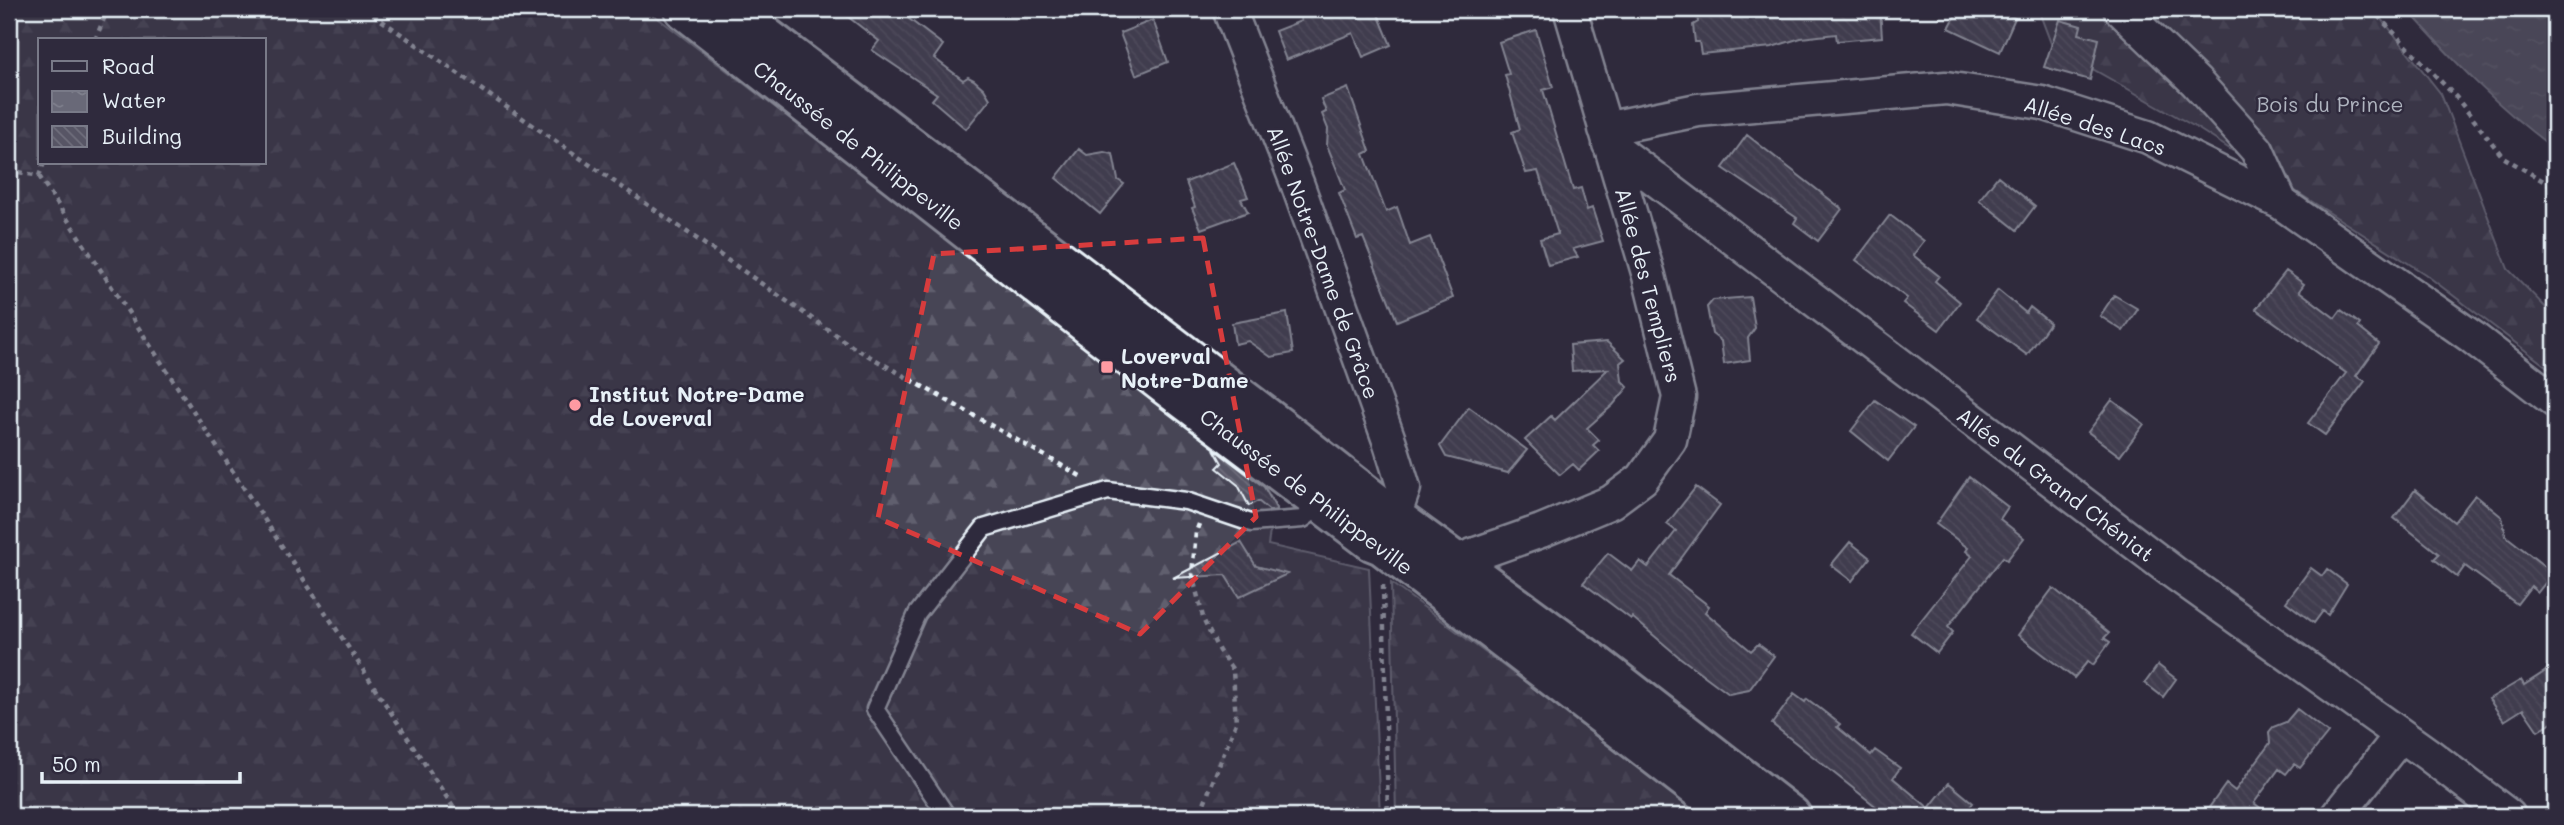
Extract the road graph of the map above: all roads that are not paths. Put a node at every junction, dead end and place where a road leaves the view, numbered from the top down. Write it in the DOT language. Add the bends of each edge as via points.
graph roads {
  1 [pos="684,9"];
  2 [pos="729,9"];
  3 [pos="1229,9"];
  4 [pos="1570,9"];
  5 [pos="2120,9"];
  6 [pos="1607,137"];
  7 [pos="2281,203"];
  8 [pos="2555,401"];
  9 [pos="1324,503"];
  10 [pos="1383,534"];
  11 [pos="1446,574"];
  12 [pos="2402,735"];
  13 [pos="947,816"];
  14 [pos="1734,816"];
  15 [pos="1791,816"];
  16 [pos="2337,816"];
  17 [pos="2509,816"];
  1 -- 9 [label="main road, Chaussée de Philippeville" via="1164,384"];
  2 -- 10 [label="main road, Chaussée de Philippeville" via="1283,430"];
  3 -- 10 [label="street, Allée Notre-Dame de Grâce" via="1297,183 1404,488"];
  4 -- 6 [label="street, Allée des Templiers"];
  5 -- 7 [label="street" via="2196,82 2257,150"];
  6 -- 7 [label="street, Allée des Lacs" via="1699,110 1946,88 2042,103 2148,137"];
  6 -- 11 [label="street, Allée des Templiers" via="1679,397 1670,440 1642,479 1611,502"];
  6 -- 12 [label="street, Allée du Grand Chéniat" via="2173,572"];
  7 -- 8 [label="street, Allée des Lacs"];
  9 -- 10 [label="main road, Chaussée de Philippeville"];
  9 -- 13 [label="lane" via="1303,519 1251,523 1186,501 1108,491 984,528 917,614 875,709"];
  10 -- 11 [label="main road, Chaussée de Philippeville"];
  11 -- 14 [label="main road, Chaussée de Philippeville"];
  11 -- 15 [label="main road, Chaussée de Philippeville"];
  12 -- 16 [label="street"];
  12 -- 17 [label="street, Allée du Grand Chéniat"];
}
